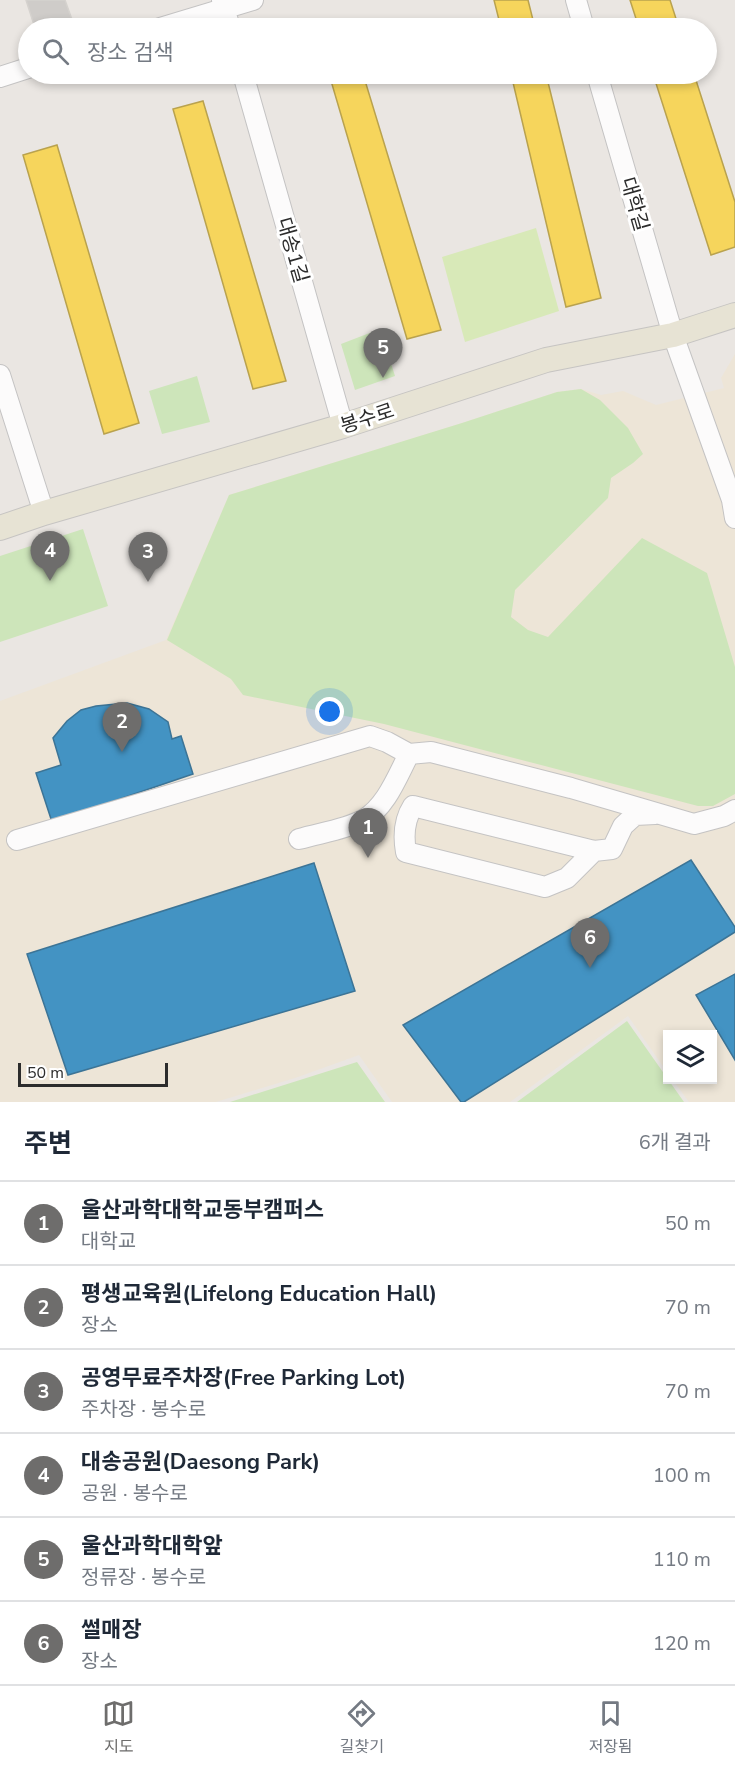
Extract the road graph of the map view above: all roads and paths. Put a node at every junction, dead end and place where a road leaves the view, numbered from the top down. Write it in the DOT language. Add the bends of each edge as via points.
graph roads {
  1 [pos="253,0"];
  2 [pos="576,0"];
  3 [pos="223,4"];
  4 [pos="186,18"];
  5 [pos="581,18"];
  6 [pos="18,71"];
  7 [pos="0,77"];
  8 [pos="246,84"];
  9 [pos="600,84"];
  10 [pos="735,315"];
  11 [pos="673,335"];
  12 [pos="0,375"];
  13 [pos="343,426"];
  14 [pos="734,508"];
  15 [pos="44,513"];
  16 [pos="0,528"];
  17 [pos="408,754"];
  18 [pos="735,810"];
  19 [pos="658,813"];
  20 [pos="299,838"];
  21 [pos="17,840"];
  22 [pos="594,851"];
  1 -- 3 [label="street"];
  2 -- 5 [label="street"];
  3 -- 4 [label="street"];
  6 -- 7 [label="street"];
  8 -- 13 [label="street, 대송1길"];
  9 -- 11 [label="street, 대학길"];
  10 -- 11 [label="main road, 봉수로"];
  11 -- 13 [label="main road, 봉수로" via="546,360"];
  11 -- 14 [label="street, 대학길"];
  12 -- 15 [label="street"];
  13 -- 15 [label="main road, 봉수로"];
  15 -- 16 [label="main road, 봉수로"];
  17 -- 19 [label="street" via="431,752"];
  17 -- 20 [label="street" via="383,801 366,818"];
  17 -- 21 [label="street" via="370,736"];
  18 -- 19 [label="street" via="694,824"];
  19 -- 22 [label="street" via="635,815 623,826 612,849"];
  22 -- 22 [label="street" via="413,806 407,816 404,839 406,852 545,887 567,878"];
}
